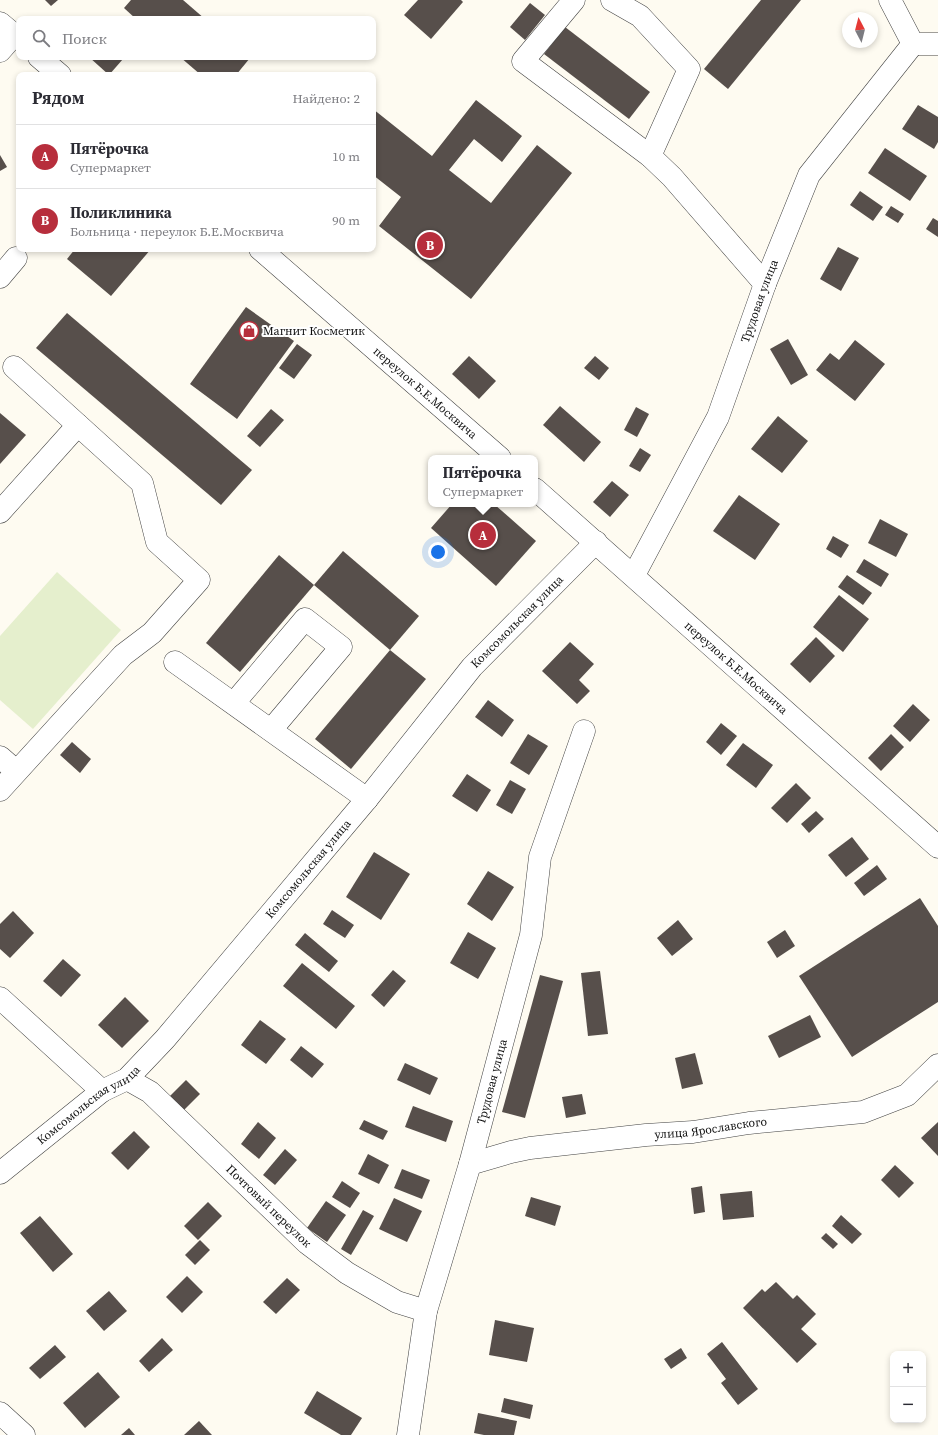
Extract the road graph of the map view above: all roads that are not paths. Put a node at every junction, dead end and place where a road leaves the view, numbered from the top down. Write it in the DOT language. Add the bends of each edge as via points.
graph roads {
  1 [pos="574,0"];
  2 [pos="612,0"];
  3 [pos="890,0"];
  4 [pos="913,44"];
  5 [pos="938,44"];
  6 [pos="42,60"];
  7 [pos="56,72"];
  8 [pos="650,156"];
  9 [pos="263,252"];
  10 [pos="16,258"];
  11 [pos="0,277"];
  12 [pos="765,284"];
  13 [pos="14,367"];
  14 [pos="78,425"];
  15 [pos="497,455"];
  16 [pos="538,492"];
  17 [pos="0,512"];
  18 [pos="596,542"];
  19 [pos="634,575"];
  20 [pos="175,662"];
  21 [pos="234,703"];
  22 [pos="271,730"];
  23 [pos="584,731"];
  24 [pos="0,757"];
  25 [pos="16,771"];
  26 [pos="0,790"];
  27 [pos="367,799"];
  28 [pos="938,846"];
  29 [pos="0,998"];
  30 [pos="938,1065"];
  31 [pos="127,1079"];
  32 [pos="102,1091"];
  33 [pos="470,1164"];
  34 [pos="0,1173"];
  35 [pos="426,1311"];
  36 [pos="0,1413"];
  37 [pos="24,1435"];
  38 [pos="408,1435"];
  1 -- 8 [label="street" via="523,61"];
  2 -- 8 [label="street" via="640,16 689,69"];
  3 -- 4 [label="street"];
  4 -- 5 [label="street"];
  4 -- 12 [label="street, Трудовая улица" via="809,175"];
  6 -- 7 [label="street"];
  8 -- 12 [label="street" via="672,177"];
  9 -- 15 [label="street, переулок Б.Е.Москвича"];
  10 -- 11 [label="street"];
  12 -- 19 [label="street, Трудовая улица" via="718,418"];
  13 -- 14 [label="street"];
  14 -- 17 [label="street"];
  14 -- 25 [label="street" via="142,483 157,542 199,580 152,633 123,655"];
  16 -- 18 [label="street, переулок Б.Е.Москвича"];
  18 -- 19 [label="street, переулок Б.Е.Москвича"];
  18 -- 27 [label="street, Комсомольская улица" via="472,667"];
  19 -- 28 [label="street, переулок Б.Е.Москвича"];
  20 -- 21 [label="street"];
  21 -- 22 [label="street"];
  21 -- 22 [label="street" via="305,619 341,647"];
  22 -- 27 [label="street"];
  23 -- 33 [label="street, Трудовая улица" via="540,857 531,935"];
  24 -- 25 [label="street"];
  25 -- 26 [label="street"];
  27 -- 31 [label="street, Комсомольская улица" via="165,1039"];
  29 -- 32 [label="street"];
  30 -- 33 [label="street, улица Ярославского" via="907,1095 863,1112 530,1148"];
  31 -- 32 [label="street, Комсомольская улица"];
  31 -- 35 [label="street, Почтовый переулок" via="150,1092 307,1243 347,1273 397,1302"];
  32 -- 34 [label="street, Комсомольская улица"];
  33 -- 35 [label="street, Трудовая улица"];
  35 -- 38 [label="street, Трудовая улица"];
  36 -- 37 [label="street"];
}
